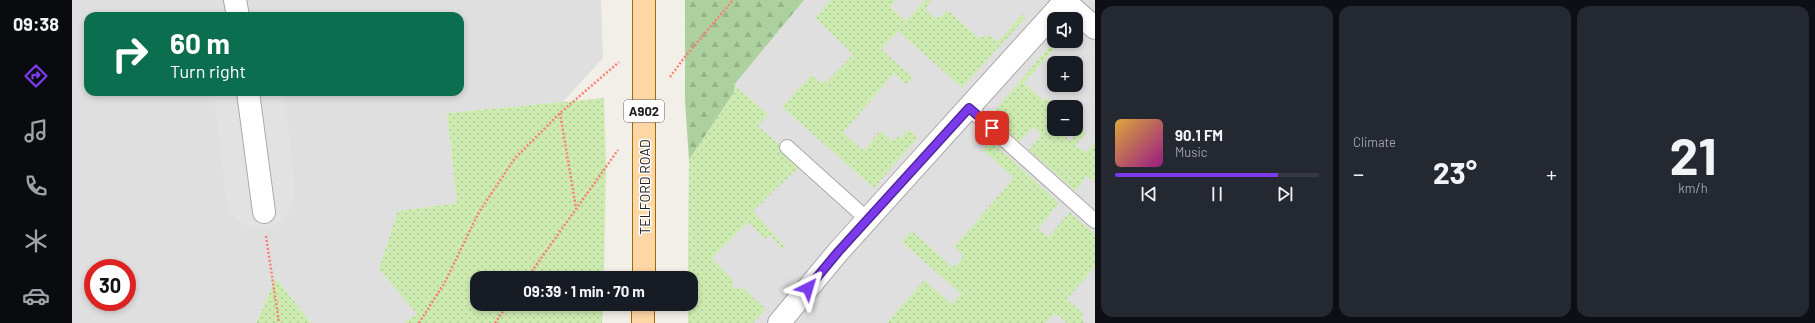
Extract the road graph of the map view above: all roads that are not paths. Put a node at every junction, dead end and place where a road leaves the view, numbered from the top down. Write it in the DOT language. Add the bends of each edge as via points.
graph roads {
  1 [pos="235,0"];
  2 [pos="644,0"];
  3 [pos="1064,1"];
  4 [pos="237,12"];
  5 [pos="1095,28"];
  6 [pos="249,96"];
  7 [pos="969,108"];
  8 [pos="787,147"];
  9 [pos="264,212"];
  10 [pos="868,220"];
  11 [pos="1095,221"];
  12 [pos="644,271"];
  13 [pos="643,311"];
  14 [pos="643,323"];
  15 [pos="779,323"];
  1 -- 4 [label="street"];
  2 -- 12 [label="main road, TELFORD ROAD / A902, bridge"];
  3 -- 5 [label="street"];
  3 -- 7 [label="street"];
  6 -- 9 [label="street"];
  7 -- 10 [label="street"];
  7 -- 11 [label="lane"];
  8 -- 10 [label="lane"];
  10 -- 15 [label="street"];
  13 -- 14 [label="main road"];
}
